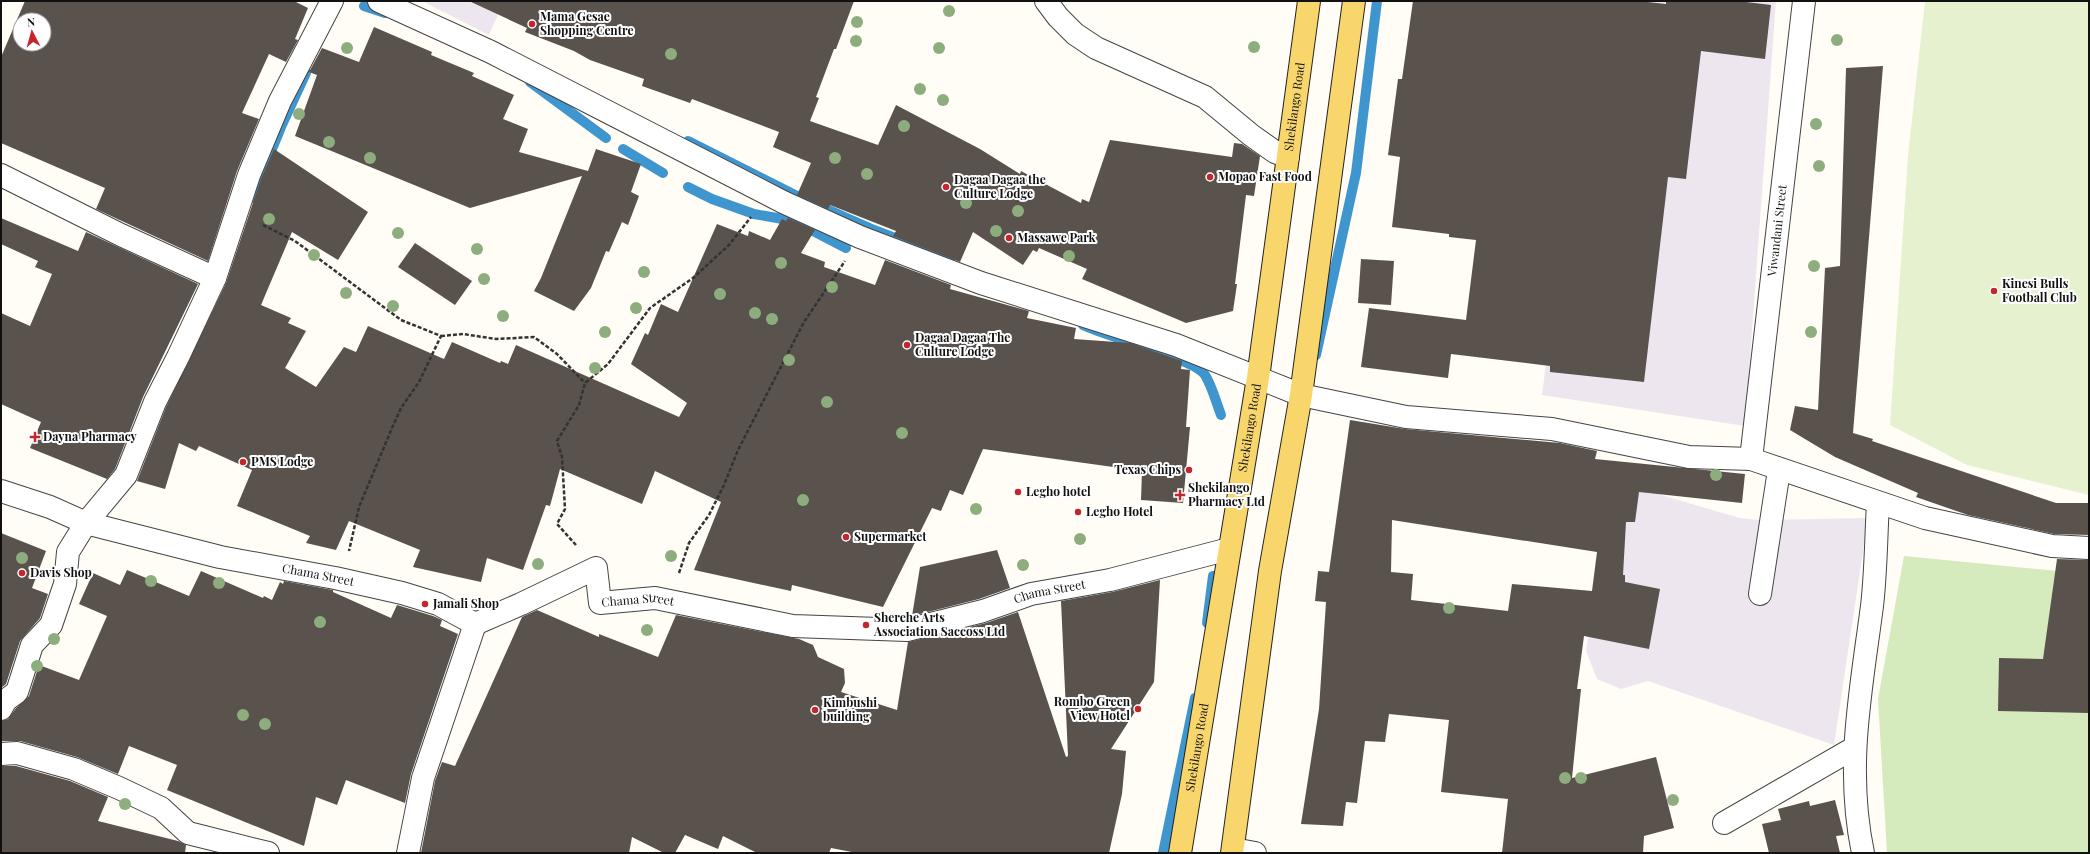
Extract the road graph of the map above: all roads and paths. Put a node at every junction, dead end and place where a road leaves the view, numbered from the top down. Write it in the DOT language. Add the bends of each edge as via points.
graph roads {
  1 [pos="332,1"];
  2 [pos="379,1"];
  3 [pos="1046,1"];
  4 [pos="1309,1"];
  5 [pos="1354,1"];
  6 [pos="1804,1"];
  7 [pos="1288,157"];
  8 [pos="1,175"];
  9 [pos="783,202"];
  10 [pos="236,211"];
  11 [pos="860,237"];
  12 [pos="215,278"];
  13 [pos="442,336"];
  14 [pos="1258,378"];
  15 [pos="585,383"];
  16 [pos="1301,396"];
  17 [pos="1751,459"];
  18 [pos="1778,470"];
  19 [pos="1,491"];
  20 [pos="1878,503"];
  21 [pos="86,523"];
  22 [pos="2089,548"];
  23 [pos="1229,549"];
  24 [pos="596,568"];
  25 [pos="335,578"];
  26 [pos="1760,594"];
  27 [pos="655,598"];
  28 [pos="474,624"];
  29 [pos="1,709"];
  30 [pos="1854,748"];
  31 [pos="1,754"];
  32 [pos="1724,823"];
  33 [pos="1232,851"];
  34 [pos="268,853"];
  35 [pos="408,853"];
  36 [pos="1180,853"];
  37 [pos="1255,853"];
  38 [pos="1863,853"];
  1 -- 10 [label="street" via="280,101"];
  2 -- 9 [label="street" via="491,52"];
  3 -- 7 [label="street" via="1075,34 1096,48 1205,97 1251,135 1275,152"];
  4 -- 7 [label="main road, Shekilango Road"];
  5 -- 16 [label="main road"];
  6 -- 17 [label="street, Viwandani Street"];
  7 -- 14 [label="main road, Shekilango Road"];
  8 -- 12 [label="street" via="121,235"];
  9 -- 11 [label="street"];
  9 -- 15 [label="path" via="754,214 724,250 693,278 650,308 608,364"];
  10 -- 12 [label="street"];
  10 -- 13 [label="path" via="295,241 401,320"];
  11 -- 14 [label="street" via="981,283 1176,345"];
  11 -- 27 [label="path" via="804,322 738,450 715,503 689,543 681,570"];
  12 -- 21 [label="street" via="155,402 126,475"];
  13 -- 15 [label="path" via="463,334 496,339 534,337 557,354"];
  13 -- 25 [label="path" via="420,382 392,428 359,507 349,552"];
  14 -- 16 [label="street"];
  14 -- 23 [label="main road, Shekilango Road"];
  15 -- 24 [label="path" via="579,405 557,441 562,457 564,509 557,524"];
  16 -- 17 [label="street" via="1406,417 1552,429 1689,457"];
  16 -- 33 [label="main road" via="1270,571"];
  17 -- 18 [label="street"];
  18 -- 20 [label="street"];
  18 -- 26 [label="street"];
  19 -- 21 [label="street, Chama Street" via="50,507"];
  20 -- 22 [label="street" via="1925,518 2052,546"];
  20 -- 30 [label="street" via="1872,604"];
  21 -- 25 [label="street, Chama Street" via="220,557"];
  21 -- 29 [label="street" via="68,552 65,584 51,625 32,645 17,692 6,700"];
  23 -- 27 [label="street, Chama Street" via="1110,580 1031,594 983,611 907,630 792,626"];
  23 -- 36 [label="main road, Shekilango Road"];
  24 -- 27 [label="street, Chama Street" via="600,603"];
  24 -- 28 [label="street"];
  25 -- 28 [label="street, Chama Street" via="438,604"];
  28 -- 35 [label="street" via="423,778"];
  30 -- 32 [label="street"];
  30 -- 38 [label="street" via="1854,803"];
  31 -- 34 [label="street" via="17,753 74,769 160,808 188,833"];
  33 -- 37 [label="street"];
}
